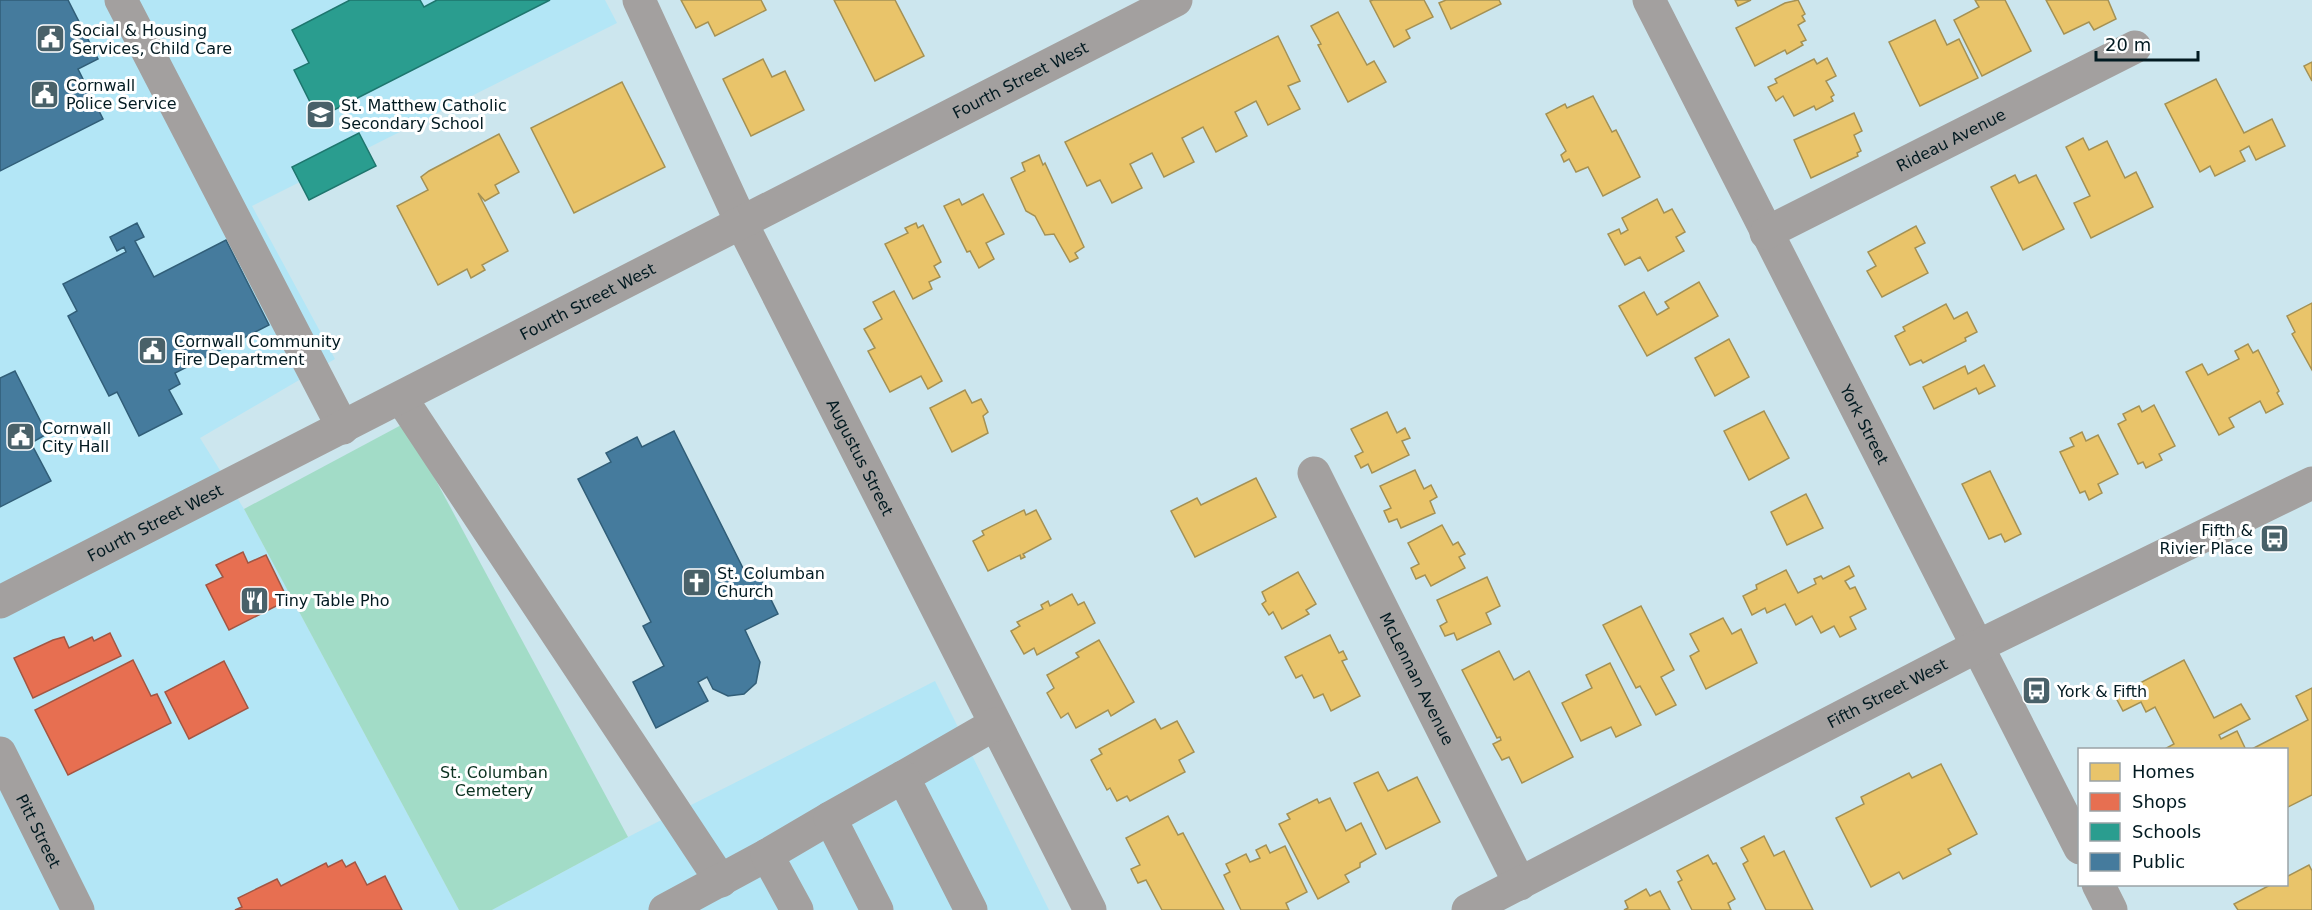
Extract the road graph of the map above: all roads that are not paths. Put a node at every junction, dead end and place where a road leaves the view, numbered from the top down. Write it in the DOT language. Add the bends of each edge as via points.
graph roads {
  1 [pos="121,0"];
  2 [pos="639,0"];
  3 [pos="1649,0"];
  4 [pos="1165,3"];
  5 [pos="2135,47"];
  6 [pos="741,224"];
  7 [pos="1766,233"];
  8 [pos="401,398"];
  9 [pos="343,428"];
  10 [pos="1314,473"];
  11 [pos="2312,483"];
  12 [pos="0,602"];
  13 [pos="1978,646"];
  14 [pos="994,724"];
  15 [pos="0,753"];
  16 [pos="903,777"];
  17 [pos="830,818"];
  18 [pos="2078,846"];
  19 [pos="767,855"];
  20 [pos="721,881"];
  21 [pos="1520,884"];
  22 [pos="2099,886"];
  23 [pos="1472,909"];
  24 [pos="78,910"];
  25 [pos="665,910"];
  26 [pos="797,910"];
  27 [pos="877,910"];
  28 [pos="971,910"];
  29 [pos="1090,910"];
  30 [pos="2111,910"];
  1 -- 9 [label="street"];
  2 -- 6 [label="street, Augustus Street"];
  3 -- 7 [label="street, York Street"];
  4 -- 6 [label="street, Fourth Street West"];
  5 -- 7 [label="street, Rideau Avenue"];
  6 -- 8 [label="street, Fourth Street West"];
  6 -- 14 [label="street, Augustus Street"];
  7 -- 13 [label="street, York Street"];
  8 -- 9 [label="street, Fourth Street West"];
  8 -- 20 [label="street"];
  9 -- 12 [label="street, Fourth Street West"];
  10 -- 21 [label="street, McLennan Avenue"];
  11 -- 13 [label="street, Fifth Street West"];
  13 -- 18 [label="street, York Street"];
  13 -- 21 [label="street, Fifth Street West"];
  14 -- 16 [label="street"];
  14 -- 29 [label="street, Augustus Street"];
  15 -- 24 [label="street, Pitt Street"];
  16 -- 17 [label="street"];
  16 -- 28 [label="street"];
  17 -- 19 [label="street"];
  17 -- 27 [label="street"];
  19 -- 20 [label="street"];
  19 -- 26 [label="street"];
  20 -- 25 [label="street"];
  21 -- 23 [label="street, Fifth Street West"];
  22 -- 30 [label="street"];
}
